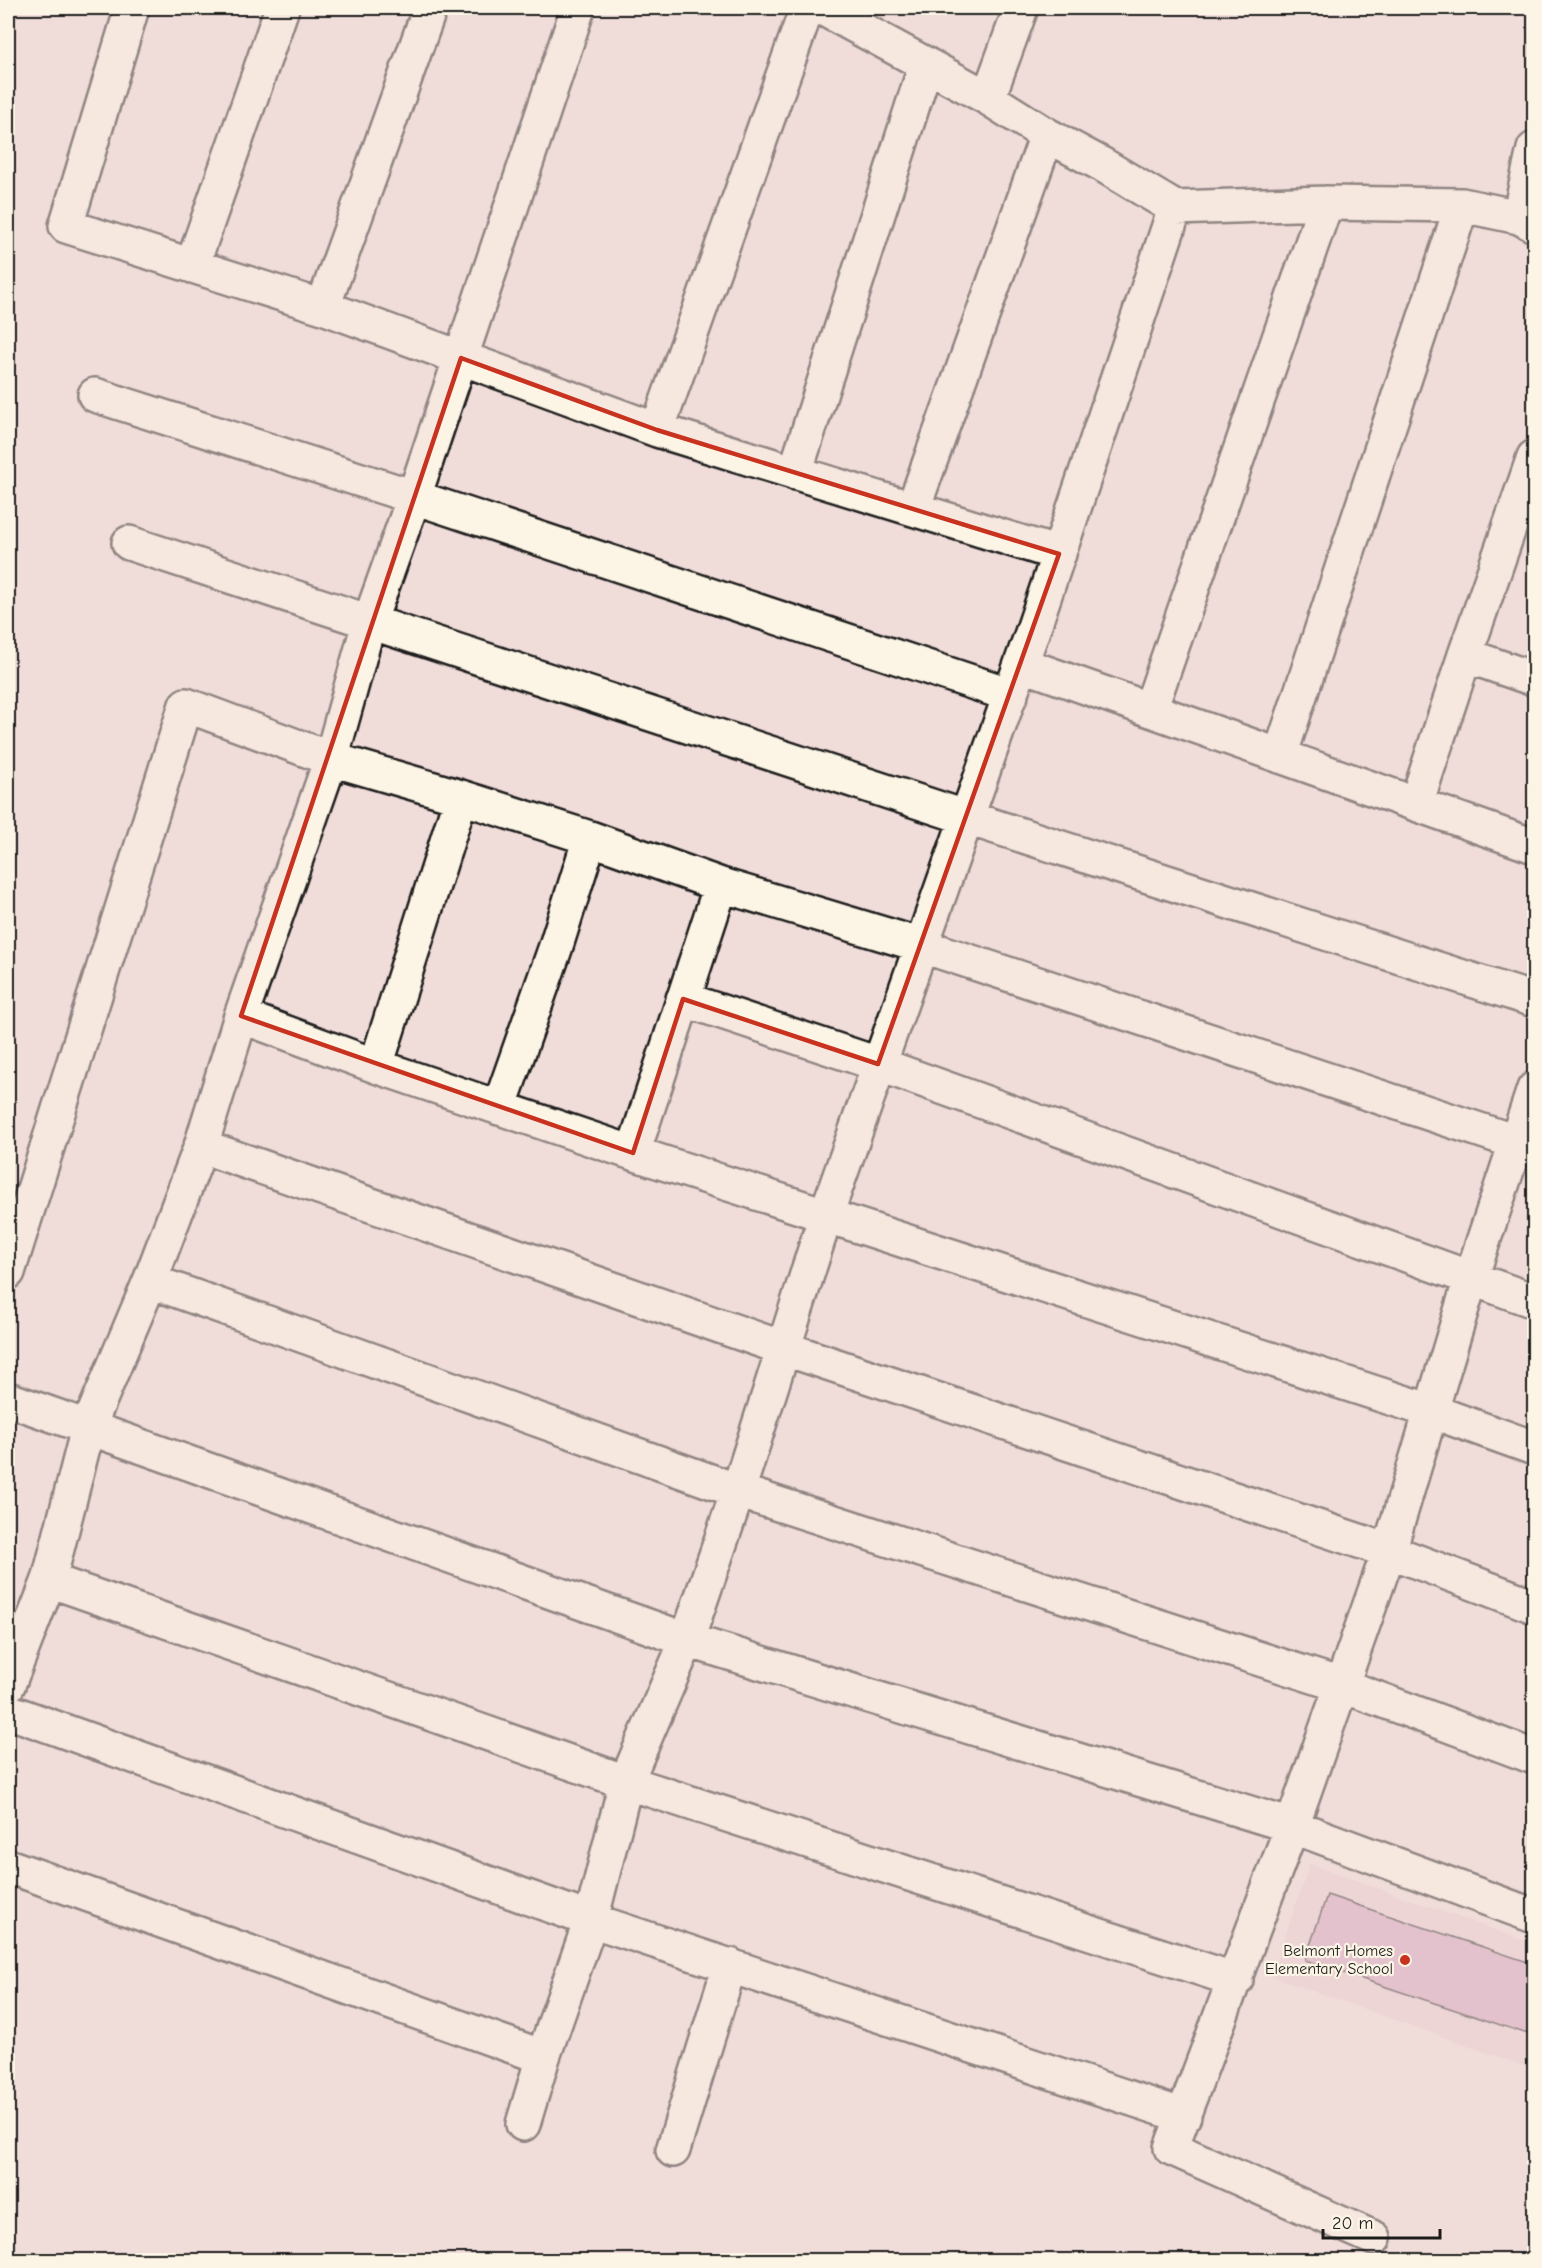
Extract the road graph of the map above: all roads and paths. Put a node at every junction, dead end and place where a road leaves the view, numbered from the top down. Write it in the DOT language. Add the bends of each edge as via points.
graph roads {
  1 [pos="132,8"];
  2 [pos="282,8"];
  3 [pos="430,8"];
  4 [pos="578,8"];
  5 [pos="807,8"];
  6 [pos="822,8"];
  7 [pos="1021,8"];
  8 [pos="870,19"];
  9 [pos="926,64"];
  10 [pos="988,98"];
  11 [pos="1047,135"];
  12 [pos="1534,149"];
  13 [pos="1326,203"];
  14 [pos="1462,205"];
  15 [pos="1175,208"];
  16 [pos="1527,221"];
  17 [pos="192,266"];
  18 [pos="323,307"];
  19 [pos="461,358"];
  20 [pos="95,395"];
  21 [pos="657,430"];
  22 [pos="1534,457"];
  23 [pos="795,473"];
  24 [pos="414,497"];
  25 [pos="913,509"];
  26 [pos="1524,520"];
  27 [pos="129,543"];
  28 [pos="1059,554"];
  29 [pos="369,623"];
  30 [pos="1465,655"];
  31 [pos="1021,664"];
  32 [pos="1534,679"];
  33 [pos="1011,695"];
  34 [pos="1150,710"];
  35 [pos="1280,756"];
  36 [pos="331,759"];
  37 [pos="461,797"];
  38 [pos="1416,804"];
  39 [pos="968,818"];
  40 [pos="590,838"];
  41 [pos="1534,846"];
  42 [pos="721,885"];
  43 [pos="920,945"];
  44 [pos="683,999"];
  45 [pos="1534,1000"];
  46 [pos="241,1016"];
  47 [pos="878,1064"];
  48 [pos="376,1066"];
  49 [pos="1534,1089"];
  50 [pos="500,1108"];
  51 [pos="1526,1145"];
  52 [pos="201,1146"];
  53 [pos="633,1154"];
  54 [pos="826,1215"];
  55 [pos="8,1272"];
  56 [pos="1471,1278"];
  57 [pos="150,1281"];
  58 [pos="1534,1301"];
  59 [pos="783,1348"];
  60 [pos="8,1399"];
  61 [pos="1431,1411"];
  62 [pos="88,1428"];
  63 [pos="1534,1448"];
  64 [pos="738,1491"];
  65 [pos="1389,1551"];
  66 [pos="49,1580"];
  67 [pos="1534,1606"];
  68 [pos="687,1640"];
  69 [pos="8,1685"];
  70 [pos="1341,1685"];
  71 [pos="8,1711"];
  72 [pos="1534,1757"];
  73 [pos="626,1782"];
  74 [pos="1292,1826"];
  75 [pos="8,1866"];
  76 [pos="1534,1916"];
  77 [pos="591,1920"];
  78 [pos="730,1965"];
  79 [pos="1236,1980"];
  80 [pos="543,2057"];
  81 [pos="1184,2116"];
  82 [pos="523,2124"];
  83 [pos="672,2150"];
  84 [pos="1374,2238"];
  1 -- 17 [label="street" via="66,226"];
  2 -- 17 [label="street"];
  3 -- 18 [label="street"];
  4 -- 19 [label="street"];
  5 -- 21 [label="street"];
  6 -- 8 [label="street"];
  7 -- 10 [label="street"];
  8 -- 9 [label="street"];
  9 -- 10 [label="street"];
  9 -- 23 [label="street"];
  10 -- 11 [label="street"];
  11 -- 15 [label="street"];
  11 -- 25 [label="street"];
  12 -- 16 [label="street"];
  13 -- 14 [label="street"];
  13 -- 15 [label="street"];
  13 -- 34 [label="street"];
  14 -- 16 [label="street"];
  14 -- 35 [label="street"];
  15 -- 28 [label="street"];
  17 -- 18 [label="street"];
  18 -- 19 [label="street"];
  19 -- 21 [label="street"];
  19 -- 24 [label="street"];
  20 -- 24 [label="street"];
  21 -- 23 [label="street"];
  22 -- 26 [label="street"];
  23 -- 25 [label="street"];
  24 -- 29 [label="street"];
  24 -- 33 [label="street"];
  25 -- 28 [label="street"];
  26 -- 30 [label="street"];
  27 -- 29 [label="street"];
  28 -- 31 [label="street"];
  29 -- 36 [label="street"];
  29 -- 39 [label="street"];
  30 -- 32 [label="street"];
  30 -- 38 [label="street"];
  31 -- 33 [label="street"];
  31 -- 34 [label="street"];
  33 -- 39 [label="street"];
  34 -- 35 [label="street"];
  35 -- 38 [label="street"];
  36 -- 37 [label="street"];
  36 -- 46 [label="street"];
  36 -- 55 [label="street" via="186,705"];
  37 -- 40 [label="street"];
  37 -- 48 [label="street"];
  38 -- 41 [label="street"];
  39 -- 43 [label="street"];
  39 -- 45 [label="street"];
  40 -- 42 [label="street"];
  40 -- 50 [label="street"];
  42 -- 43 [label="street"];
  42 -- 44 [label="street"];
  43 -- 47 [label="street"];
  43 -- 51 [label="street"];
  44 -- 47 [label="street"];
  44 -- 53 [label="street"];
  46 -- 48 [label="street"];
  46 -- 52 [label="street"];
  47 -- 54 [label="street"];
  47 -- 56 [label="street"];
  48 -- 50 [label="street"];
  49 -- 51 [label="street"];
  50 -- 53 [label="street"];
  51 -- 56 [label="street"];
  52 -- 57 [label="street"];
  52 -- 59 [label="street"];
  53 -- 54 [label="street"];
  54 -- 59 [label="street"];
  54 -- 61 [label="street"];
  56 -- 58 [label="street"];
  56 -- 61 [label="street"];
  57 -- 62 [label="street"];
  57 -- 64 [label="street"];
  59 -- 64 [label="street"];
  59 -- 65 [label="street"];
  60 -- 62 [label="street"];
  61 -- 63 [label="street"];
  61 -- 65 [label="street"];
  62 -- 66 [label="street"];
  62 -- 68 [label="street"];
  64 -- 68 [label="street"];
  64 -- 70 [label="street"];
  65 -- 67 [label="street"];
  65 -- 70 [label="street"];
  66 -- 69 [label="street"];
  66 -- 73 [label="street"];
  68 -- 73 [label="street"];
  68 -- 74 [label="street"];
  70 -- 72 [label="street"];
  70 -- 74 [label="street"];
  71 -- 77 [label="street"];
  73 -- 77 [label="street"];
  73 -- 79 [label="street"];
  74 -- 76 [label="street"];
  74 -- 79 [label="street"];
  75 -- 80 [label="street"];
  77 -- 78 [label="street"];
  77 -- 80 [label="street"];
  78 -- 81 [label="street"];
  78 -- 83 [label="street"];
  79 -- 81 [label="street"];
  80 -- 82 [label="street"];
  81 -- 84 [label="street" via="1172,2148"];
}
